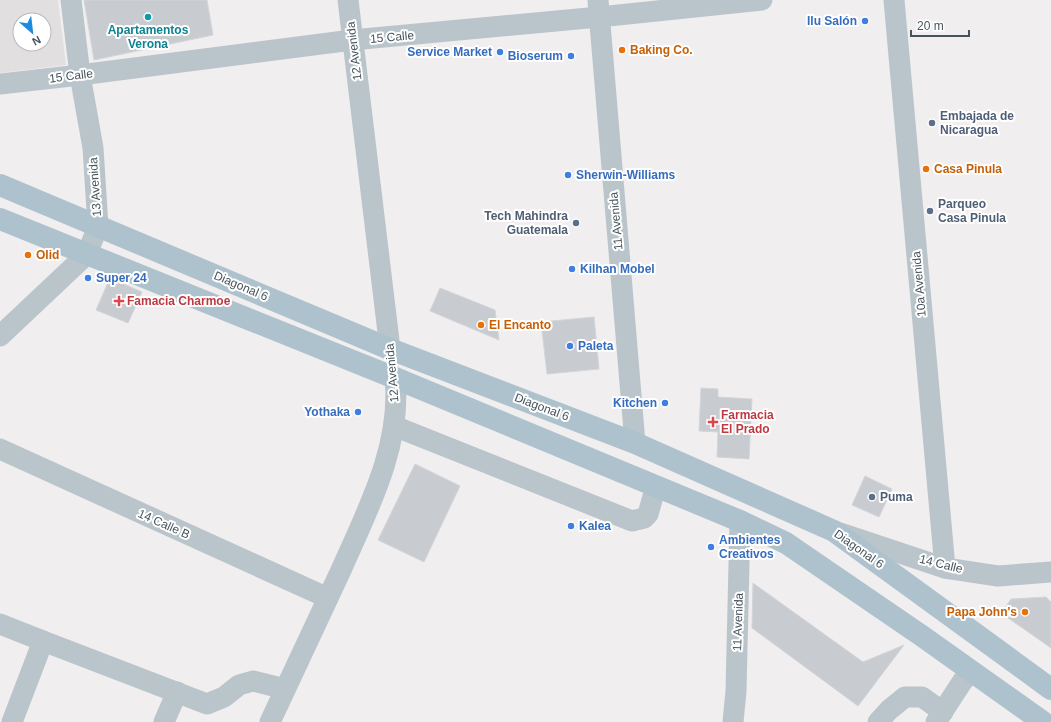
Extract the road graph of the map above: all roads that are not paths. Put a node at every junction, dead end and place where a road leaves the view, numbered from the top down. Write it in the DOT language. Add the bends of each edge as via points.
graph roads {
  1 [pos="71,0"];
  2 [pos="348,0"];
  3 [pos="762,0"];
  4 [pos="894,0"];
  5 [pos="598,9"];
  6 [pos="352,40"];
  7 [pos="80,75"];
  8 [pos="0,84"];
  9 [pos="0,185"];
  10 [pos="0,219"];
  11 [pos="98,226"];
  12 [pos="87,254"];
  13 [pos="0,336"];
  14 [pos="390,349"];
  15 [pos="395,378"];
  16 [pos="394,426"];
  17 [pos="636,443"];
  18 [pos="0,449"];
  19 [pos="656,486"];
  20 [pos="740,521"];
  21 [pos="834,531"];
  22 [pos="945,568"];
  23 [pos="1051,572"];
  24 [pos="328,598"];
  25 [pos="0,624"];
  26 [pos="43,642"];
  27 [pos="971,671"];
  28 [pos="1051,688"];
  29 [pos="286,689"];
  30 [pos="177,692"];
  31 [pos="939,717"];
  32 [pos="12,722"];
  33 [pos="164,722"];
  34 [pos="270,722"];
  35 [pos="733,722"];
  36 [pos="878,722"];
  37 [pos="1043,722"];
  1 -- 7 [label="street, 13 Avenida"];
  2 -- 6 [label="street, 12 Avenida"];
  3 -- 5 [label="street, 15 Calle"];
  4 -- 22 [label="street, 10a Avenida"];
  5 -- 6 [label="street, 15 Calle"];
  5 -- 17 [label="street, 11 Avenida"];
  6 -- 7 [label="street, 15 Calle"];
  6 -- 14 [label="street, 12 Avenida"];
  7 -- 8 [label="street, 15 Calle"];
  7 -- 11 [label="street, 13 Avenida" via="92,148"];
  9 -- 11 [label="main road, Diagonal 6"];
  10 -- 12 [label="main road"];
  11 -- 12 [label="street, 13 Avenida"];
  11 -- 14 [label="main road, Diagonal 6"];
  12 -- 13 [label="street, 13 Avenida"];
  12 -- 15 [label="main road"];
  14 -- 15 [label="main road, 12 Avenida"];
  14 -- 17 [label="main road, Diagonal 6"];
  15 -- 16 [label="street, 12 Avenida"];
  15 -- 19 [label="main road"];
  16 -- 19 [label="street" via="632,520 644,518 648,514"];
  16 -- 24 [label="street, 12 Avenida" via="389,450 370,504"];
  17 -- 21 [label="main road, Diagonal 6"];
  18 -- 24 [label="street, 14 Calle B"];
  19 -- 20 [label="main road"];
  20 -- 27 [label="main road" via="786,543"];
  20 -- 35 [label="street, 11 Avenida"];
  21 -- 22 [label="street, 14 Calle"];
  21 -- 28 [label="main road, Diagonal 6"];
  22 -- 23 [label="street, 14 Calle" via="998,576"];
  24 -- 29 [label="street, 12 Avenida"];
  25 -- 26 [label="street"];
  26 -- 30 [label="street"];
  26 -- 32 [label="street"];
  27 -- 31 [label="street"];
  27 -- 37 [label="main road"];
  29 -- 30 [label="street" via="253,681 239,685 224,697 207,704"];
  29 -- 34 [label="street, 12 Avenida"];
  30 -- 33 [label="street"];
  31 -- 36 [label="street" via="922,697 906,696"];
}
